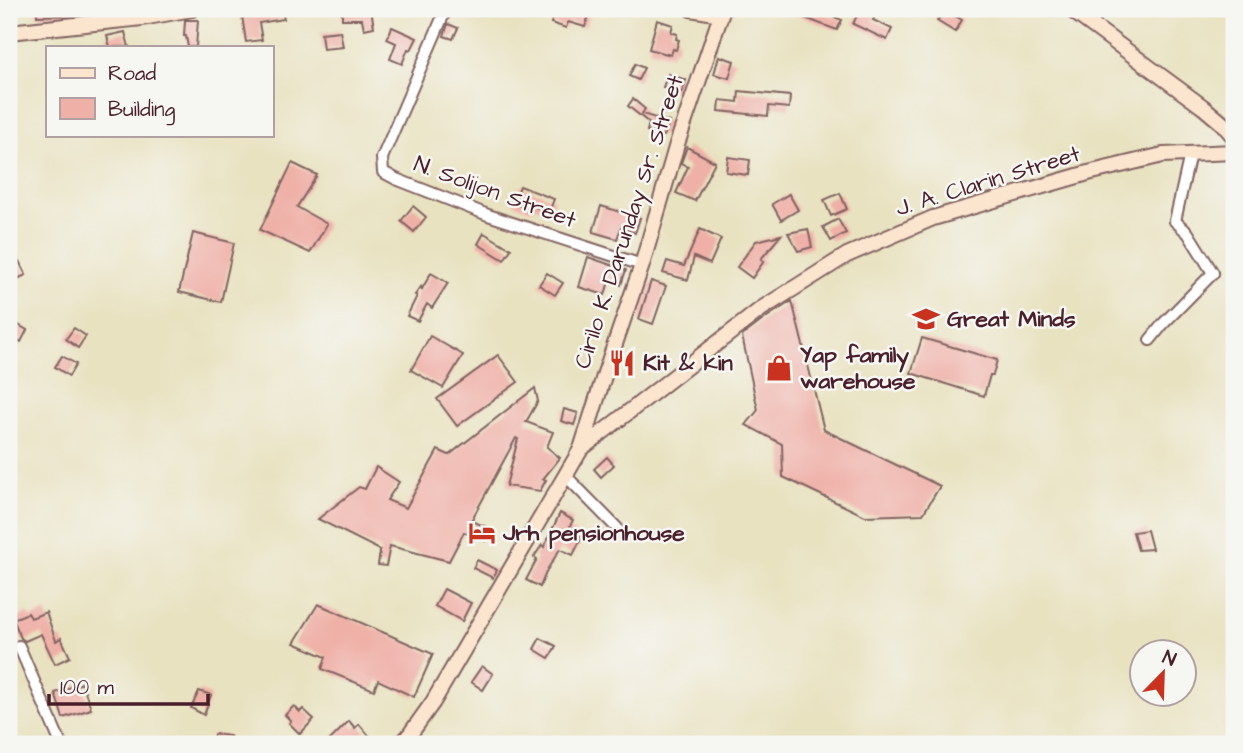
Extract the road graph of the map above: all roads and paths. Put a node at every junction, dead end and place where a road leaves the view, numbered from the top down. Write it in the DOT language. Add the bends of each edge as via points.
graph roads {
  1 [pos="192,9"];
  2 [pos="446,9"];
  3 [pos="691,9"];
  4 [pos="1069,9"];
  5 [pos="722,11"];
  6 [pos="9,32"];
  7 [pos="1234,137"];
  8 [pos="1234,152"];
  9 [pos="1190,154"];
  10 [pos="642,265"];
  11 [pos="1150,340"];
  12 [pos="582,449"];
  13 [pos="565,475"];
  14 [pos="617,528"];
  15 [pos="19,646"];
  16 [pos="1234,737"];
  17 [pos="408,742"];
  18 [pos="61,744"];
  19 [pos="1231,744"];
  1 -- 6 [label="main road"];
  2 -- 10 [label="street, N. Solijon Street" via="382,158 383,172 488,215"];
  3 -- 5 [label="main road"];
  4 -- 7 [label="main road" via="1203,107"];
  5 -- 10 [label="main road, Cirilo K. Darunday Sr. Street"];
  8 -- 9 [label="main road, J. A. Clarin Street"];
  9 -- 11 [label="street" via="1175,221 1213,272"];
  9 -- 12 [label="main road, J. A. Clarin Street" via="1163,155 1088,173 933,218 847,255 761,309"];
  10 -- 12 [label="main road, Cirilo K. Darunday Sr. Street"];
  12 -- 13 [label="main road, J. A. Clarin Street"];
  13 -- 14 [label="street"];
  13 -- 17 [label="main road, J. A. Clarin Street"];
  15 -- 18 [label="street"];
  16 -- 19 [label="main road"];
}
